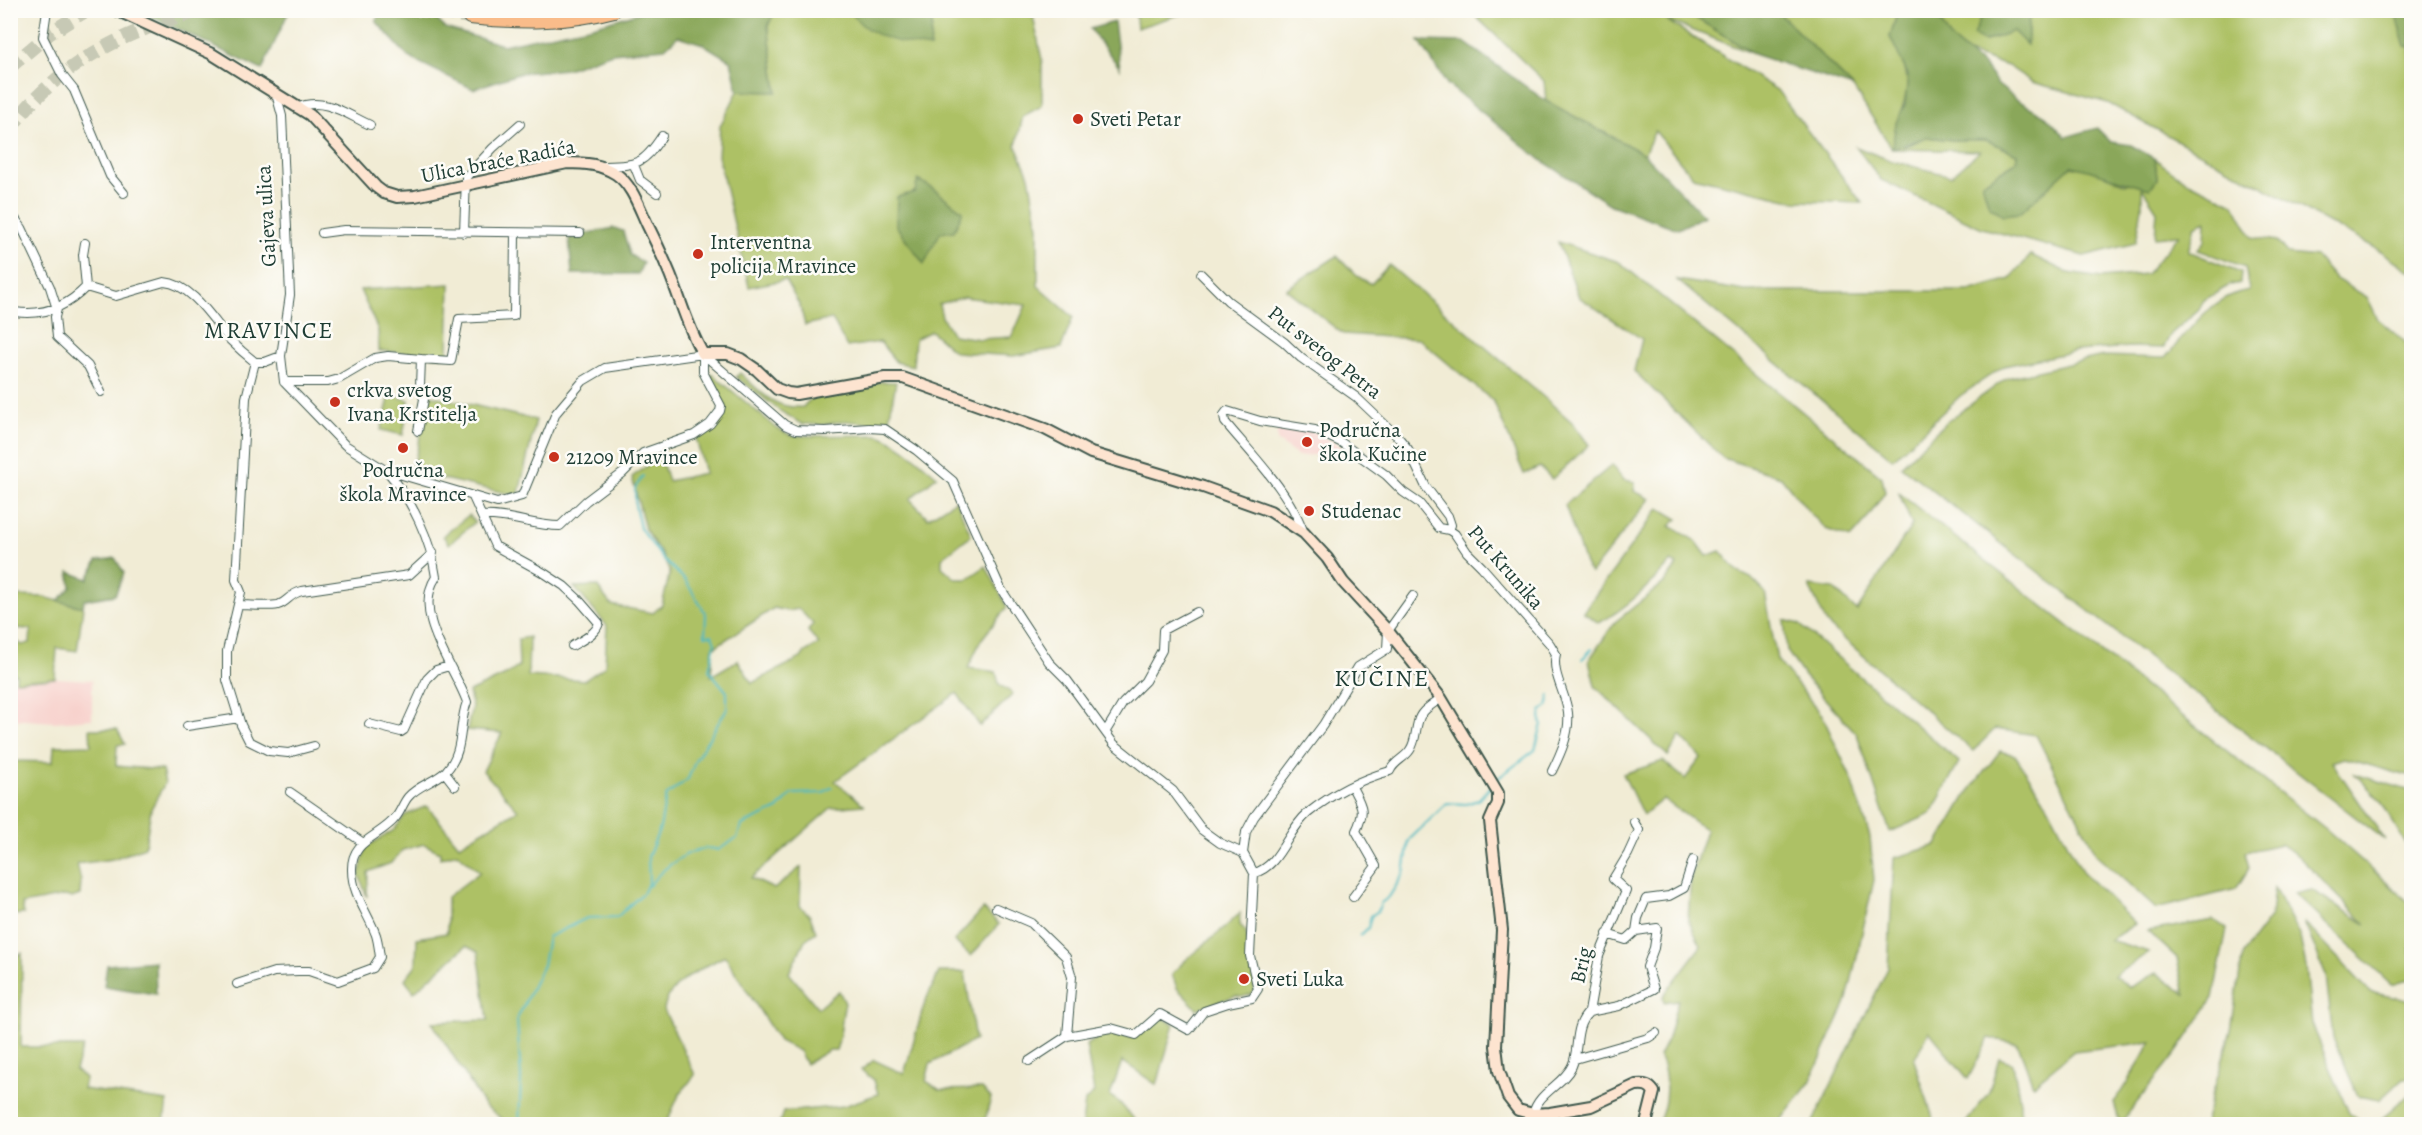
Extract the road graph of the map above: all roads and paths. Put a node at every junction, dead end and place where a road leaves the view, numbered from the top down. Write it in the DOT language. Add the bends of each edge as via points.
graph roads {
  1 [pos="47,10"];
  2 [pos="116,10"];
  3 [pos="614,10"];
  4 [pos="470,17"];
  5 [pos="276,94"];
  6 [pos="297,108"];
  7 [pos="520,124"];
  8 [pos="370,125"];
  9 [pos="662,136"];
  10 [pos="634,165"];
  11 [pos="600,166"];
  12 [pos="465,185"];
  13 [pos="124,193"];
  14 [pos="657,193"];
  15 [pos="10,212"];
  16 [pos="322,233"];
  17 [pos="464,233"];
  18 [pos="580,233"];
  19 [pos="515,234"];
  20 [pos="85,243"];
  21 [pos="1201,274"];
  22 [pos="86,286"];
  23 [pos="10,304"];
  24 [pos="57,309"];
  25 [pos="703,354"];
  26 [pos="281,356"];
  27 [pos="421,359"];
  28 [pos="255,362"];
  29 [pos="284,382"];
  30 [pos="101,392"];
  31 [pos="418,431"];
  32 [pos="385,470"];
  33 [pos="473,497"];
  34 [pos="482,516"];
  35 [pos="1449,530"];
  36 [pos="1304,533"];
  37 [pos="433,553"];
  38 [pos="1413,596"];
  39 [pos="240,605"];
  40 [pos="1197,612"];
  41 [pos="1388,631"];
  42 [pos="572,646"];
  43 [pos="449,666"];
  44 [pos="1441,698"];
  45 [pos="239,718"];
  46 [pos="369,724"];
  47 [pos="187,726"];
  48 [pos="1106,731"];
  49 [pos="314,746"];
  50 [pos="1552,771"];
  51 [pos="445,772"];
  52 [pos="455,786"];
  53 [pos="1352,787"];
  54 [pos="290,792"];
  55 [pos="1634,822"];
  56 [pos="362,842"];
  57 [pos="1243,853"];
  58 [pos="1693,860"];
  59 [pos="1254,873"];
  60 [pos="1353,897"];
  61 [pos="996,908"];
  62 [pos="1636,931"];
  63 [pos="1607,934"];
  64 [pos="237,984"];
  65 [pos="1589,1012"];
  66 [pos="1656,1033"];
  67 [pos="1067,1036"];
  68 [pos="1575,1059"];
  69 [pos="1029,1061"];
  70 [pos="1533,1114"];
  71 [pos="1646,1125"];
  1 -- 13 [label="street" via="43,37 74,90 110,176"];
  2 -- 5 [label="main road" via="212,54"];
  3 -- 4 [label="highway" via="541,22"];
  5 -- 6 [label="main road, Ulica braće Radića"];
  5 -- 26 [label="street, Gajeva ulica" via="282,116 290,295"];
  6 -- 8 [label="street" via="309,102 325,104"];
  6 -- 12 [label="main road, Ulica braće Radića" via="331,135 384,193 415,196"];
  7 -- 12 [label="street" via="474,167"];
  9 -- 10 [label="street" via="646,157"];
  10 -- 11 [label="street"];
  10 -- 14 [label="street" via="640,180"];
  11 -- 12 [label="main road, Ulica braće Radića" via="567,163"];
  11 -- 25 [label="main road, Ulica braće Radića" via="628,186"];
  12 -- 17 [label="street"];
  15 -- 24 [label="street" via="22,228"];
  16 -- 17 [label="street"];
  17 -- 19 [label="street"];
  18 -- 19 [label="street"];
  19 -- 27 [label="street" via="514,315 459,319 451,362"];
  20 -- 22 [label="street"];
  21 -- 35 [label="street, Put svetog Petra" via="1228,301 1356,397 1398,437 1426,487 1448,516"];
  22 -- 24 [label="street" via="77,297"];
  22 -- 28 [label="street" via="116,296 172,283 194,299"];
  23 -- 24 [label="street" via="15,312 28,314"];
  24 -- 30 [label="street" via="57,337 88,366"];
  25 -- 33 [label="street" via="605,368 583,381 556,412 522,496 497,503"];
  25 -- 34 [label="street" via="703,372 721,406 710,424 694,435 643,453 560,526"];
  25 -- 36 [label="main road" via="741,358 777,389 788,393 895,377 936,389 1045,429 1091,453 1270,511"];
  25 -- 48 [label="street" via="785,425 796,430 885,429 953,481 1001,589 1049,662 1068,680"];
  26 -- 28 [label="street"];
  26 -- 29 [label="street, Gajeva ulica"];
  27 -- 29 [label="street" via="375,358 328,382"];
  27 -- 31 [label="street" via="420,386 424,399"];
  28 -- 39 [label="street" via="244,417 237,580"];
  29 -- 32 [label="street" via="345,445"];
  32 -- 33 [label="street"];
  32 -- 37 [label="street" via="399,486"];
  33 -- 34 [label="street"];
  34 -- 42 [label="street" via="495,546 564,586 598,623 592,633"];
  35 -- 36 [label="street, Put Krunika" via="1438,528 1419,503 1342,444 1315,430 1227,411 1225,422 1274,481"];
  35 -- 50 [label="street, Put Krunika" via="1556,654 1553,664 1568,714 1565,740"];
  36 -- 41 [label="main road"];
  37 -- 39 [label="street" via="409,575 292,593 278,605"];
  37 -- 43 [label="street" via="436,577 428,609"];
  38 -- 41 [label="street"];
  39 -- 45 [label="street" via="227,651 227,680"];
  40 -- 48 [label="street" via="1163,630 1162,651 1145,681 1123,703"];
  41 -- 44 [label="main road"];
  41 -- 57 [label="street" via="1387,649 1358,667 1323,725 1254,817 1246,832"];
  43 -- 46 [label="street" via="436,670 427,679 404,730"];
  43 -- 51 [label="street" via="467,702 460,744"];
  44 -- 53 [label="street" via="1424,711 1410,750 1393,763 1390,771"];
  44 -- 70 [label="main road" via="1498,793 1490,821 1502,930 1496,1059 1513,1106"];
  45 -- 47 [label="street"];
  45 -- 49 [label="street" via="249,741 269,751 288,753"];
  48 -- 57 [label="street" via="1114,744 1173,791 1202,830"];
  51 -- 52 [label="street"];
  51 -- 56 [label="street" via="407,797 383,831"];
  53 -- 59 [label="street" via="1308,813 1266,870"];
  53 -- 60 [label="street" via="1363,816 1356,831 1376,866"];
  54 -- 56 [label="street"];
  55 -- 63 [label="street, Brig" via="1639,830 1613,879 1626,891"];
  56 -- 64 [label="street" via="352,860 351,872 358,898 376,935 380,957 373,968 338,981 297,970 274,972"];
  57 -- 59 [label="street"];
  58 -- 62 [label="street" via="1684,888 1669,896 1646,899"];
  59 -- 67 [label="street" via="1250,956 1258,989 1252,998 1204,1011 1189,1030 1160,1014 1136,1035 1111,1028"];
  61 -- 67 [label="street" via="1031,923 1066,957 1072,977"];
  62 -- 63 [label="street" via="1626,940"];
  62 -- 65 [label="street" via="1657,928 1647,967 1654,989 1619,1006"];
  63 -- 65 [label="street, Brig"];
  65 -- 68 [label="street, Brig" via="1578,1031"];
  66 -- 68 [label="street"];
  67 -- 69 [label="street"];
  68 -- 70 [label="street" via="1539,1100"];
  70 -- 71 [label="main road" via="1591,1106 1644,1084 1654,1092"];
}
